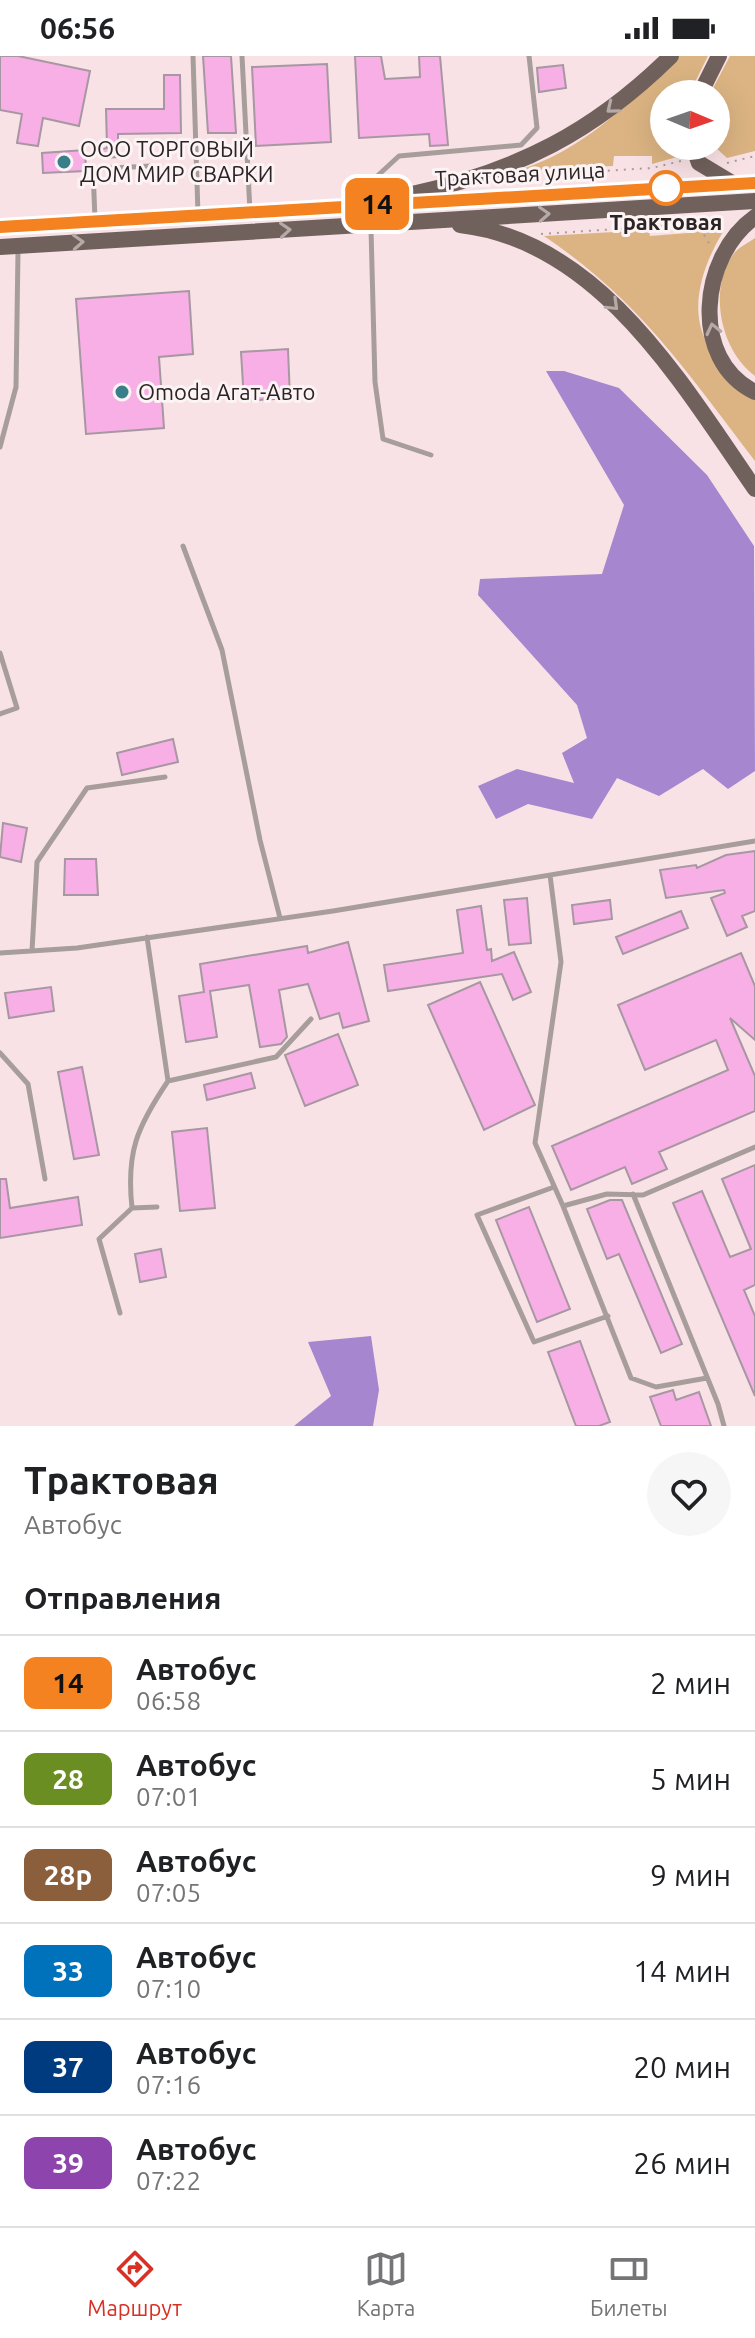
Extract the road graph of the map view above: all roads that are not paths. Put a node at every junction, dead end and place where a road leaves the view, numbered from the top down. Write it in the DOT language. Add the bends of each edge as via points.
graph roads {
  1 [pos="193,56"];
  2 [pos="242,56"];
  3 [pos="529,56"];
  4 [pos="671,56"];
  5 [pos="719,56"];
  6 [pos="707,80"];
  7 [pos="698,160"];
  8 [pos="151,166"];
  9 [pos="755,183"];
  10 [pos="735,184"];
  11 [pos="755,201"];
  12 [pos="365,205"];
  13 [pos="344,207"];
  14 [pos="250,212"];
  15 [pos="198,215"];
  16 [pos="755,217"];
  17 [pos="95,221"];
  18 [pos="419,221"];
  19 [pos="371,224"];
  20 [pos="0,227"];
  21 [pos="18,246"];
  22 [pos="0,247"];
  23 [pos="755,392"];
  24 [pos="0,447"];
  25 [pos="431,455"];
  26 [pos="755,489"];
  27 [pos="183,546"];
  28 [pos="0,653"];
  29 [pos="0,714"];
  30 [pos="165,777"];
  31 [pos="755,841"];
  32 [pos="550,875"];
  33 [pos="280,918"];
  34 [pos="147,937"];
  35 [pos="32,951"];
  36 [pos="0,953"];
  37 [pos="311,1019"];
  38 [pos="0,1053"];
  39 [pos="168,1081"];
  40 [pos="755,1147"];
  41 [pos="45,1179"];
  42 [pos="554,1187"];
  43 [pos="633,1194"];
  44 [pos="563,1206"];
  45 [pos="157,1207"];
  46 [pos="132,1208"];
  47 [pos="120,1313"];
  48 [pos="608,1316"];
  49 [pos="707,1378"];
  50 [pos="724,1426"];
  1 -- 15 [label="lane"];
  2 -- 14 [label="lane"];
  3 -- 13 [label="lane" via="537,128 521,145 399,156"];
  4 -- 12 [label="main road, one-way" via="595,122 539,154 438,189"];
  5 -- 6 [label="main road"];
  7 -- 10 [label="main road"];
  8 -- 17 [label="lane" via="93,169"];
  9 -- 10 [label="main road, Трактовая улица"];
  10 -- 12 [label="main road, Трактовая улица"];
  18 -- 11 [label="main road, Трактовая улица, one-way"];
  12 -- 13 [label="main road, Трактовая улица"];
  13 -- 14 [label="main road, Трактовая улица"];
  14 -- 15 [label="main road, Трактовая улица"];
  15 -- 17 [label="main road, Трактовая улица"];
  23 -- 16 [label="main road, one-way" via="722,358 709,301 724,248"];
  17 -- 20 [label="main road, Трактовая улица"];
  18 -- 19 [label="main road, Трактовая улица"];
  18 -- 26 [label="main road, one-way" via="514,238 547,253 588,283 658,354"];
  21 -- 19 [label="main road, Трактовая улица, one-way"];
  19 -- 25 [label="lane" via="375,382 383,439"];
  21 -- 22 [label="main road, Трактовая улица"];
  21 -- 24 [label="lane" via="16,387"];
  27 -- 33 [label="lane" via="222,650"];
  28 -- 29 [label="lane" via="17,708"];
  30 -- 35 [label="lane" via="87,788 37,862"];
  31 -- 32 [label="lane"];
  32 -- 33 [label="lane"];
  32 -- 42 [label="lane" via="561,962 535,1143"];
  33 -- 34 [label="lane"];
  34 -- 35 [label="lane"];
  34 -- 39 [label="lane"];
  35 -- 36 [label="lane"];
  37 -- 39 [label="lane" via="276,1057"];
  38 -- 41 [label="lane" via="28,1084"];
  39 -- 46 [label="lane" via="141,1120 128,1173"];
  40 -- 43 [label="lane" via="643,1195"];
  42 -- 44 [label="lane"];
  42 -- 48 [label="lane" via="477,1215 534,1342"];
  43 -- 44 [label="lane" via="607,1194"];
  43 -- 49 [label="lane"];
  44 -- 48 [label="lane"];
  45 -- 46 [label="lane"];
  46 -- 47 [label="lane" via="99,1239"];
  48 -- 49 [label="lane" via="631,1378 656,1387"];
  49 -- 50 [label="lane"];
}
